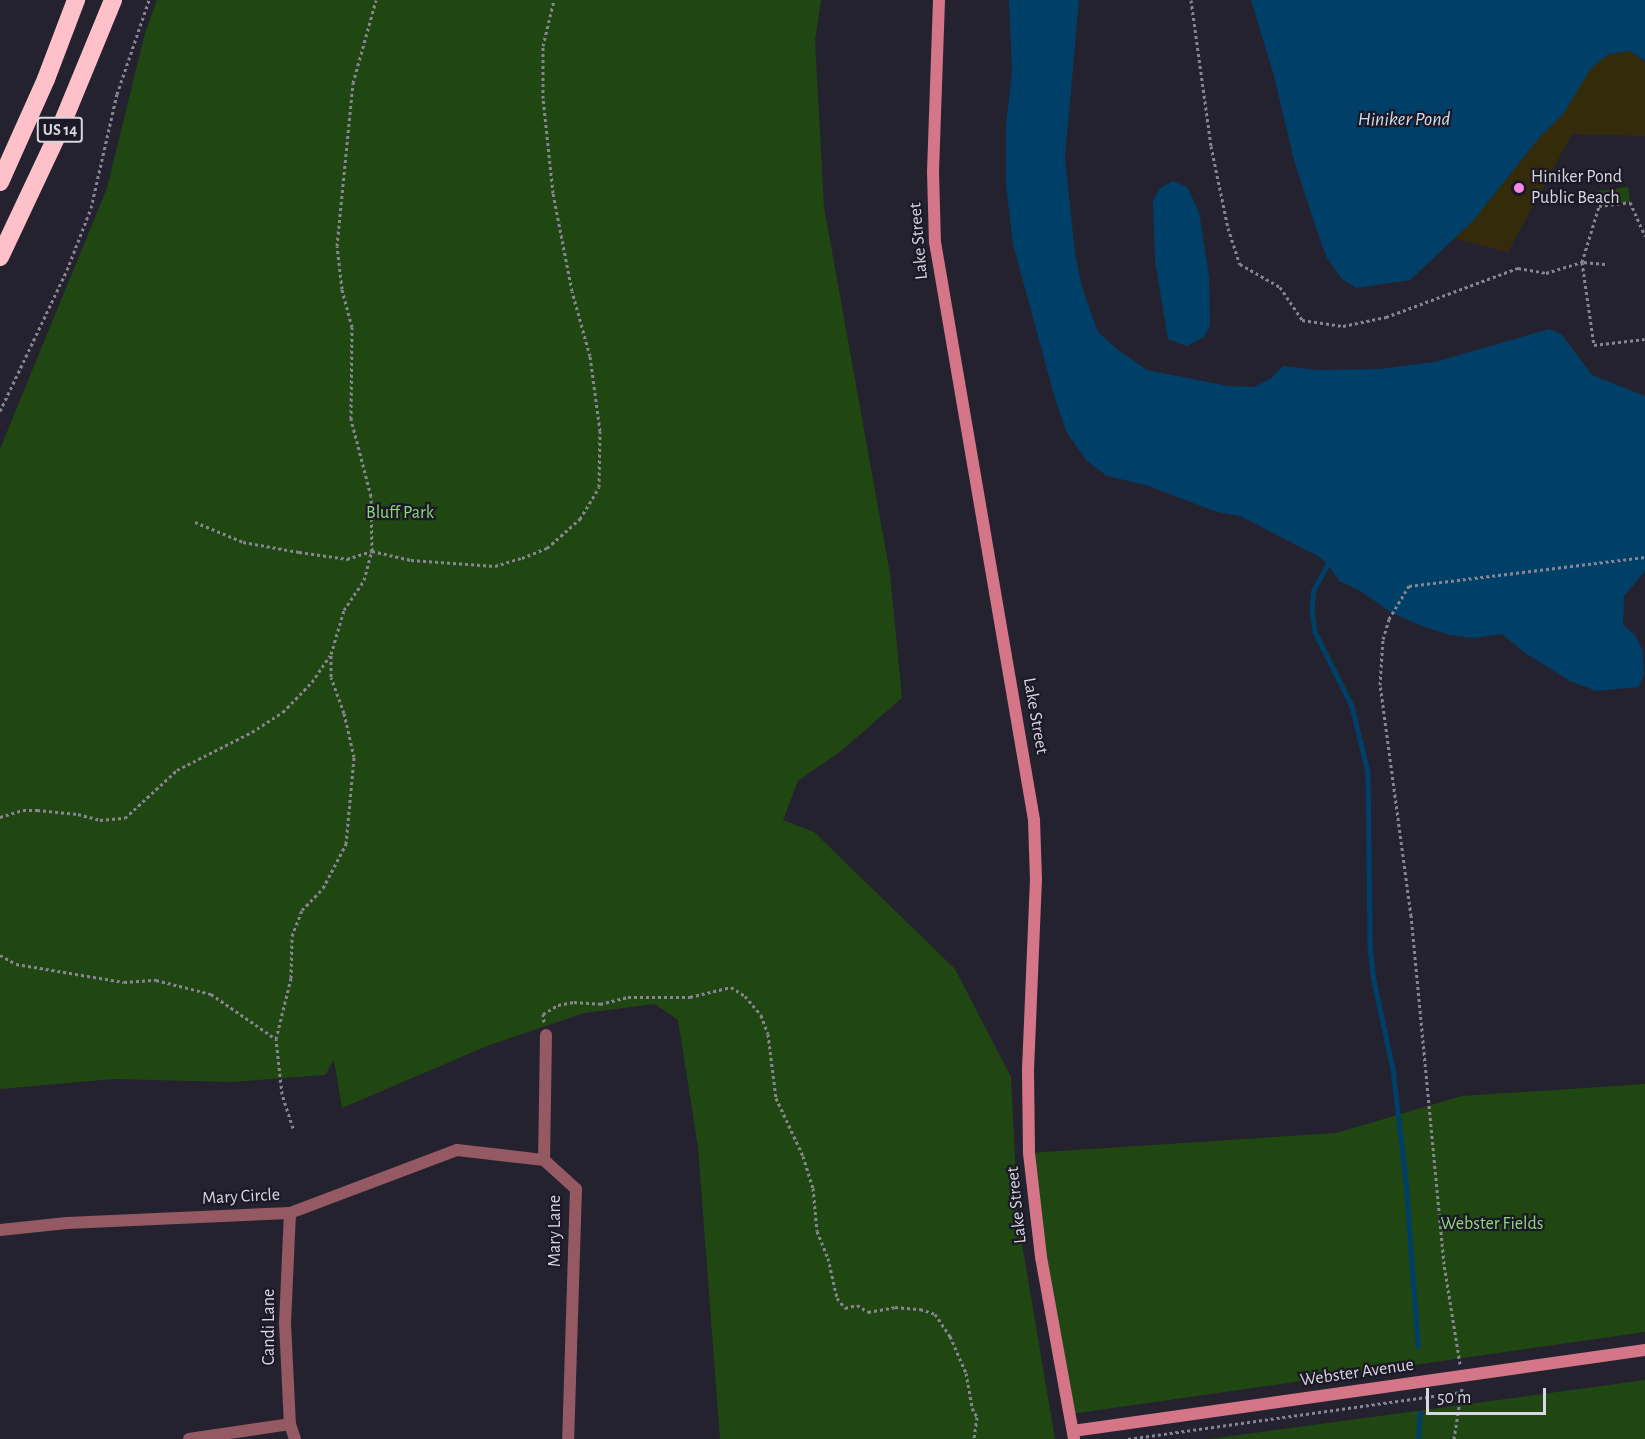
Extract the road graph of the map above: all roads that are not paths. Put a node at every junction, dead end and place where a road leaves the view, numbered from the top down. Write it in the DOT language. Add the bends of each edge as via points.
graph roads {
  1 [pos="76,0"];
  2 [pos="113,0"];
  3 [pos="939,0"];
  4 [pos="0,182"];
  5 [pos="0,257"];
  6 [pos="546,1035"];
  7 [pos="544,1160"];
  8 [pos="290,1213"];
  9 [pos="0,1230"];
  10 [pos="1645,1350"];
  11 [pos="290,1424"];
  12 [pos="1074,1435"];
  13 [pos="189,1439"];
  14 [pos="295,1439"];
  15 [pos="568,1439"];
  1 -- 4 [label="highway, US 14"];
  2 -- 5 [label="highway, US 14" via="57,136"];
  3 -- 12 [label="street, Lake Street" via="933,172 935,242 1034,820 1029,1153 1041,1257"];
  6 -- 7 [label="street"];
  7 -- 8 [label="street, Mary Circle" via="457,1150"];
  7 -- 15 [label="street, Mary Lane" via="576,1189"];
  8 -- 9 [label="street, Mary Circle" via="67,1223"];
  8 -- 11 [label="street, Candi Lane" via="285,1323"];
  10 -- 12 [label="street, Webster Avenue"];
  11 -- 13 [label="street"];
  11 -- 14 [label="street, Candi Lane"];
}
